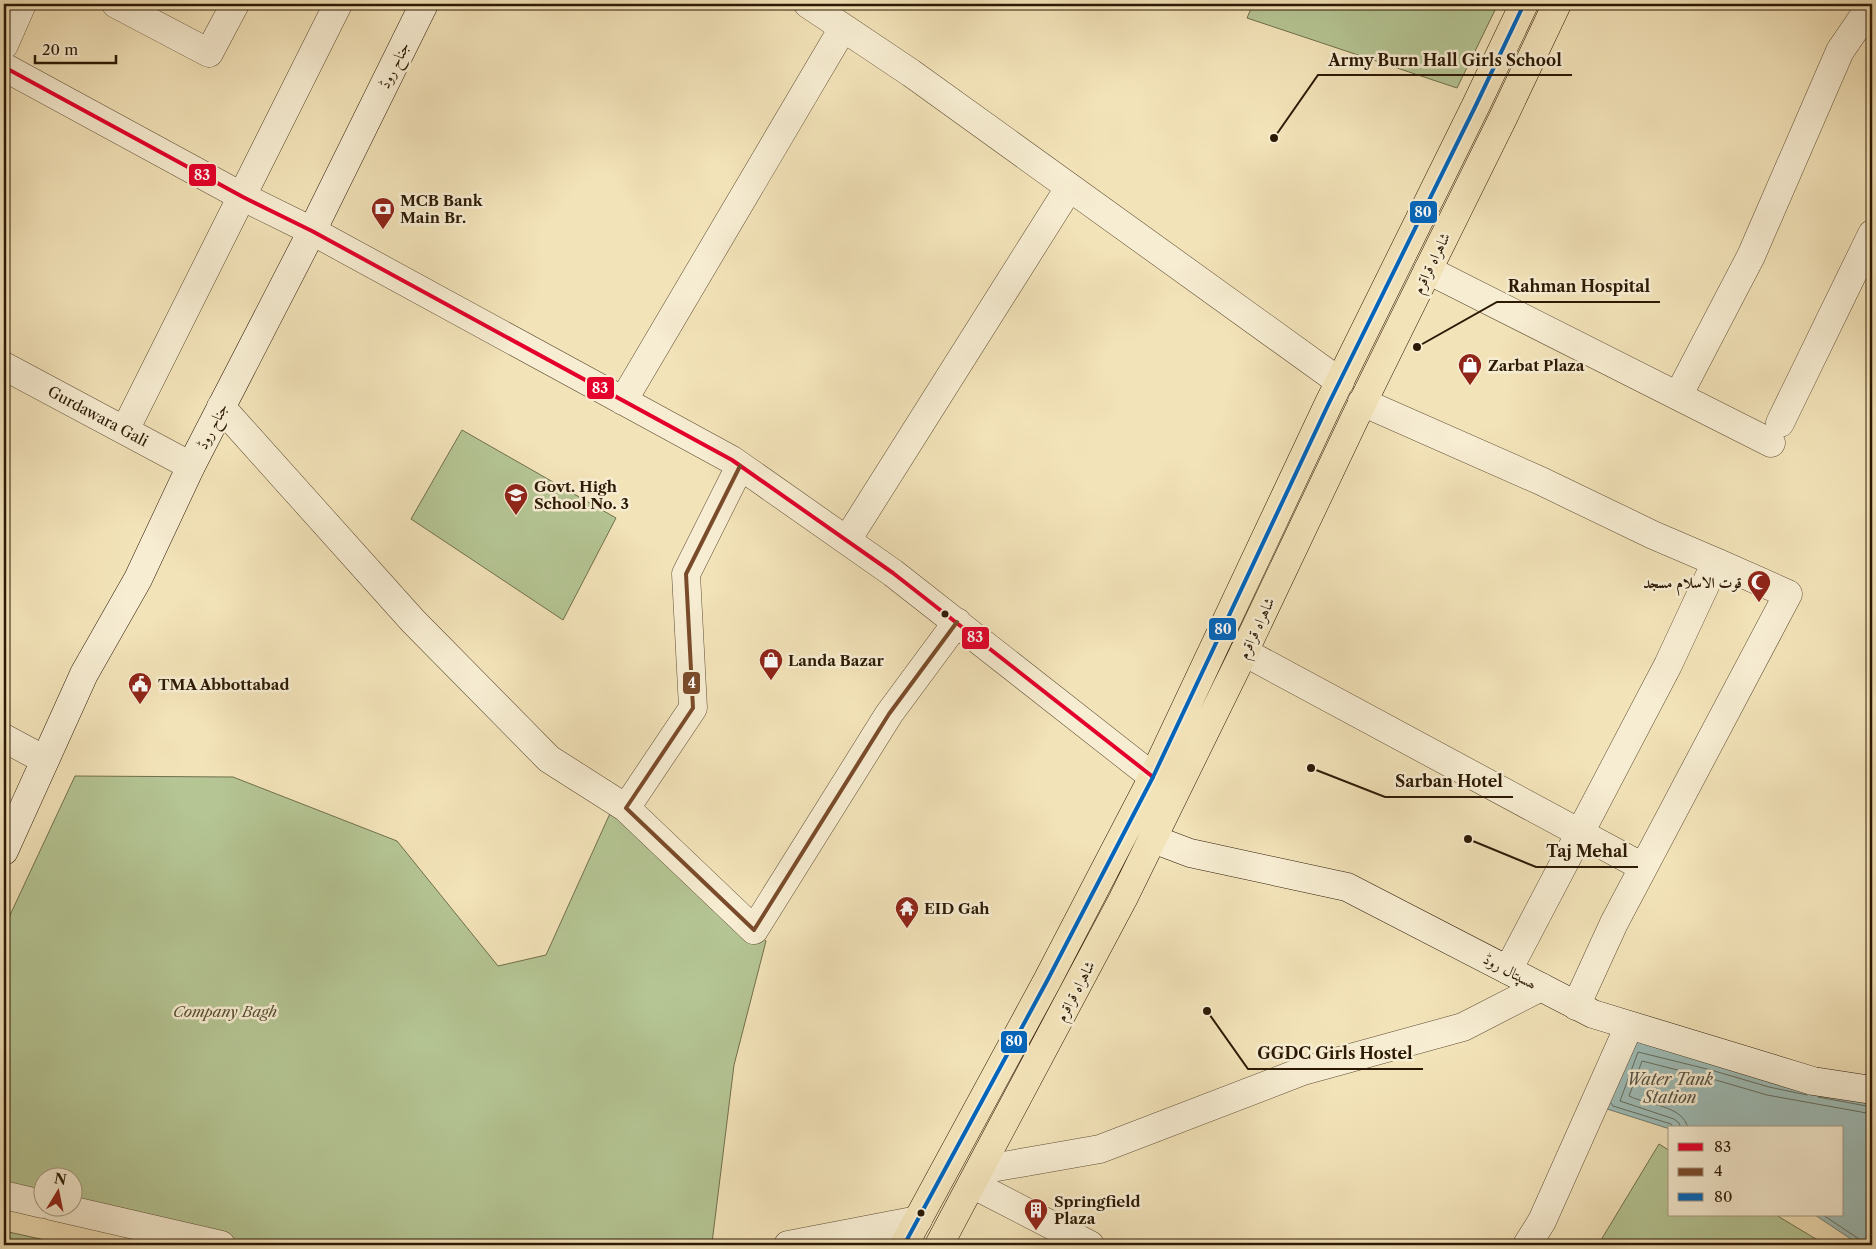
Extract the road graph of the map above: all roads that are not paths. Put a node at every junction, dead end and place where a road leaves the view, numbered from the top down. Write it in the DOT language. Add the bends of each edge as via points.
graph roads {
  1 [pos="22,4"];
  2 [pos="116,4"];
  3 [pos="235,4"];
  4 [pos="338,4"];
  5 [pos="424,4"];
  6 [pos="1524,4"];
  7 [pos="1557,4"];
  8 [pos="1872,4"];
  9 [pos="830,13"];
  10 [pos="4,44"];
  11 [pos="4,67"];
  12 [pos="1069,188"];
  13 [pos="243,197"];
  14 [pos="312,231"];
  15 [pos="1872,234"];
  16 [pos="1428,270"];
  17 [pos="4,366"];
  18 [pos="1340,382"];
  19 [pos="1678,396"];
  20 [pos="623,401"];
  21 [pos="1362,402"];
  22 [pos="221,407"];
  23 [pos="125,430"];
  24 [pos="191,466"];
  25 [pos="740,466"];
  26 [pos="847,540"];
  27 [pos="1716,562"];
  28 [pos="957,622"];
  29 [pos="1244,652"];
  30 [pos="4,738"];
  31 [pos="45,760"];
  32 [pos="1153,777"];
  33 [pos="626,808"];
  34 [pos="1580,833"];
  35 [pos="1153,839"];
  36 [pos="4,851"];
  37 [pos="1643,867"];
  38 [pos="1508,970"];
  39 [pos="1541,988"];
  40 [pos="1576,1006"];
  41 [pos="1629,1026"];
  42 [pos="1872,1090"];
  43 [pos="976,1177"];
  44 [pos="4,1195"];
  45 [pos="32,1202"];
  46 [pos="82,1213"];
  47 [pos="918,1220"];
  48 [pos="221,1245"];
  49 [pos="788,1245"];
  50 [pos="904,1245"];
  51 [pos="940,1245"];
  52 [pos="1090,1245"];
  53 [pos="1527,1245"];
  1 -- 10 [label="street"];
  2 -- 3 [label="street" via="209,53"];
  4 -- 13 [label="street"];
  5 -- 14 [label="street, جناح روڈ"];
  6 -- 18 [label="highway, شاہراہ قراقرم"];
  7 -- 16 [label="highway, شاہراہ قراقرم"];
  8 -- 19 [label="street" via="1840,50 1751,256"];
  9 -- 12 [label="street"];
  9 -- 20 [label="street"];
  11 -- 13 [label="street"];
  12 -- 18 [label="street"];
  12 -- 26 [label="street"];
  13 -- 14 [label="street"];
  13 -- 23 [label="street"];
  14 -- 20 [label="street"];
  14 -- 22 [label="street, جناح روڈ"];
  15 -- 19 [label="street" via="1775,433"];
  16 -- 19 [label="street"];
  16 -- 21 [label="highway, شاہراہ قراقرم"];
  17 -- 23 [label="street, Gurdawara Gali"];
  18 -- 32 [label="highway, شاہراہ قراقرم"];
  20 -- 25 [label="street"];
  21 -- 27 [label="street"];
  21 -- 29 [label="highway, شاہراہ قراقرم"];
  22 -- 24 [label="street, جناح روڈ"];
  22 -- 33 [label="street" via="413,620 549,759"];
  23 -- 24 [label="street, Gurdawara Gali"];
  24 -- 31 [label="street, جناح روڈ" via="138,579 84,674"];
  25 -- 26 [label="street"];
  25 -- 33 [label="street" via="686,574 693,708"];
  26 -- 28 [label="street"];
  27 -- 34 [label="street" via="1668,665"];
  27 -- 37 [label="street" via="1788,594"];
  28 -- 32 [label="street"];
  28 -- 33 [label="street" via="889,714 754,930"];
  29 -- 34 [label="street"];
  29 -- 35 [label="highway, شاہراہ قراقرم"];
  30 -- 31 [label="street"];
  31 -- 36 [label="street, جناح روڈ"];
  32 -- 47 [label="highway, شاہراہ قراقرم"];
  34 -- 37 [label="street"];
  34 -- 38 [label="street"];
  35 -- 38 [label="street, ھسپتال روڈ" via="1190,852 1347,887"];
  35 -- 43 [label="highway, شاہراہ قراقرم"];
  37 -- 40 [label="street"];
  38 -- 39 [label="street, ھسپتال روڈ"];
  39 -- 40 [label="street, ھسپتال روڈ"];
  39 -- 43 [label="street" via="1464,1027 1303,1071 1100,1148"];
  40 -- 41 [label="street, ھسپتال روڈ"];
  41 -- 42 [label="street, ھسپتال روڈ" via="1813,1081"];
  41 -- 53 [label="street" via="1542,1220"];
  43 -- 51 [label="highway, شاہراہ قراقرم"];
  43 -- 52 [label="street"];
  44 -- 45 [label="street"];
  46 -- 48 [label="street"];
  47 -- 49 [label="street"];
  47 -- 50 [label="highway, شاہراہ قراقرم"];
}
